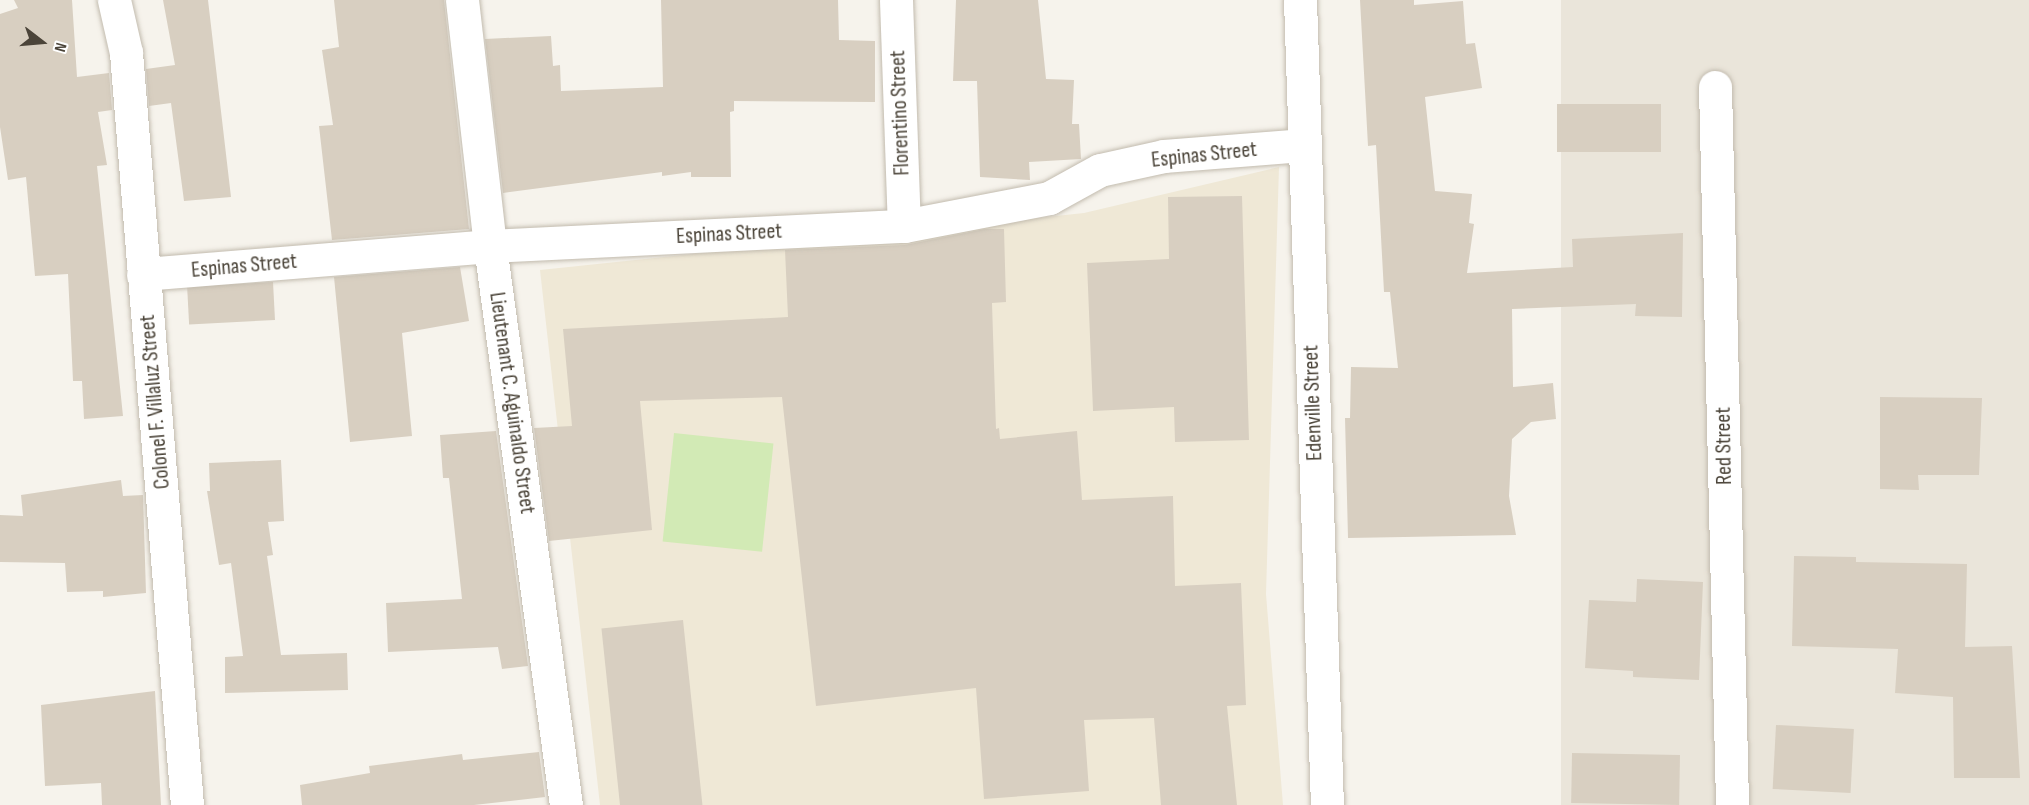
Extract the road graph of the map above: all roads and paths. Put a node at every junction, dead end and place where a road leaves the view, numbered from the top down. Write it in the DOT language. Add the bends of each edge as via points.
graph roads {
  1 [pos="114,0"];
  2 [pos="462,0"];
  3 [pos="896,0"];
  4 [pos="1300,0"];
  5 [pos="1715,87"];
  6 [pos="1305,145"];
  7 [pos="904,225"];
  8 [pos="490,246"];
  9 [pos="143,274"];
  10 [pos="187,805"];
  11 [pos="566,805"];
  12 [pos="1327,805"];
  13 [pos="1732,805"];
  1 -- 9 [label="street, Colonel F. Villaluz Street" via="126,53"];
  2 -- 8 [label="street, Lieutenant C. Aguinaldo Street"];
  3 -- 7 [label="street, Florentino Street"];
  4 -- 6 [label="street, Edenville Street"];
  5 -- 13 [label="street, Red Street"];
  6 -- 7 [label="street, Espinas Street" via="1164,156 1100,170 1049,198"];
  6 -- 12 [label="street, Edenville Street"];
  7 -- 8 [label="street, Espinas Street"];
  8 -- 9 [label="street, Espinas Street"];
  8 -- 11 [label="street, Lieutenant C. Aguinaldo Street"];
  9 -- 10 [label="street, Colonel F. Villaluz Street"];
}
